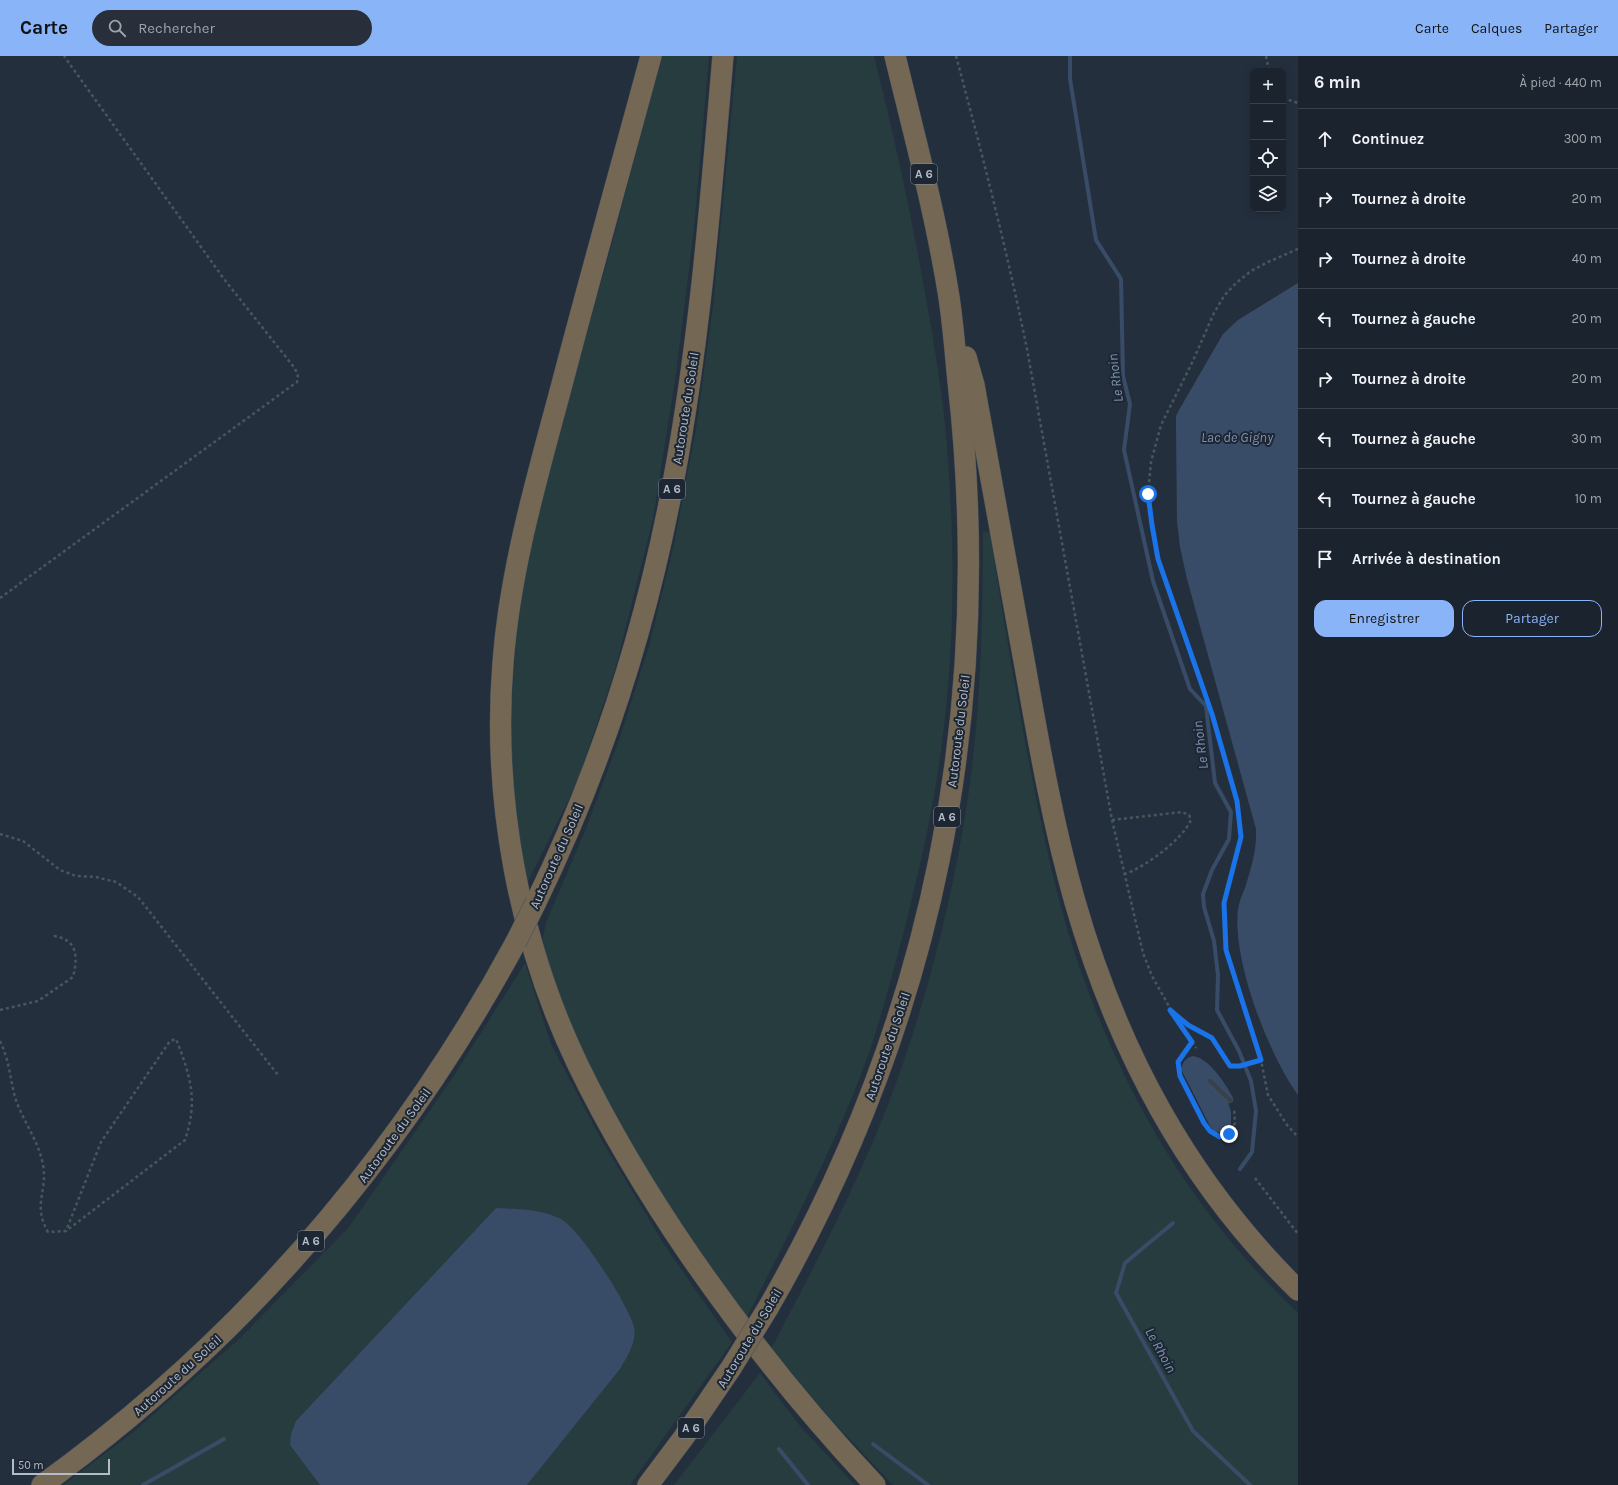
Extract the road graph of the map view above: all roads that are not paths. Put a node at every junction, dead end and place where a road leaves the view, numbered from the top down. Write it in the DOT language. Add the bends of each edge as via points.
graph roads {
  1 [pos="651,56"];
  2 [pos="723,56"];
  3 [pos="894,56"];
  4 [pos="948,293"];
  5 [pos="1210,1081"];
  6 [pos="1230,1100"];
  7 [pos="1298,1290"];
  8 [pos="42,1485"];
  9 [pos="648,1485"];
  10 [pos="875,1485"];
  1 -- 10 [label="highway" via="541,461 516,567 505,643 501,714 503,771 510,842 520,893 548,991 577,1063 616,1137 680,1241 740,1324 808,1410"];
  2 -- 8 [label="highway, Autoroute du Soleil / A 6, bridge" via="697,328 681,440 663,533 639,631 611,721 575,816 536,902 464,1034 359,1184 303,1251 233,1324 182,1372 106,1437"];
  3 -- 4 [label="highway, Autoroute du Soleil / A 6" via="930,199"];
  4 -- 7 [label="highway" via="974,386 1056,824 1075,901 1097,971 1130,1052 1180,1145 1239,1227"];
  4 -- 9 [label="highway, Autoroute du Soleil / A 6, bridge" via="966,463 969,593 963,705 947,821 919,946 880,1070 834,1184 796,1258 731,1368"];
  5 -- 6 [label="lane"];
}
